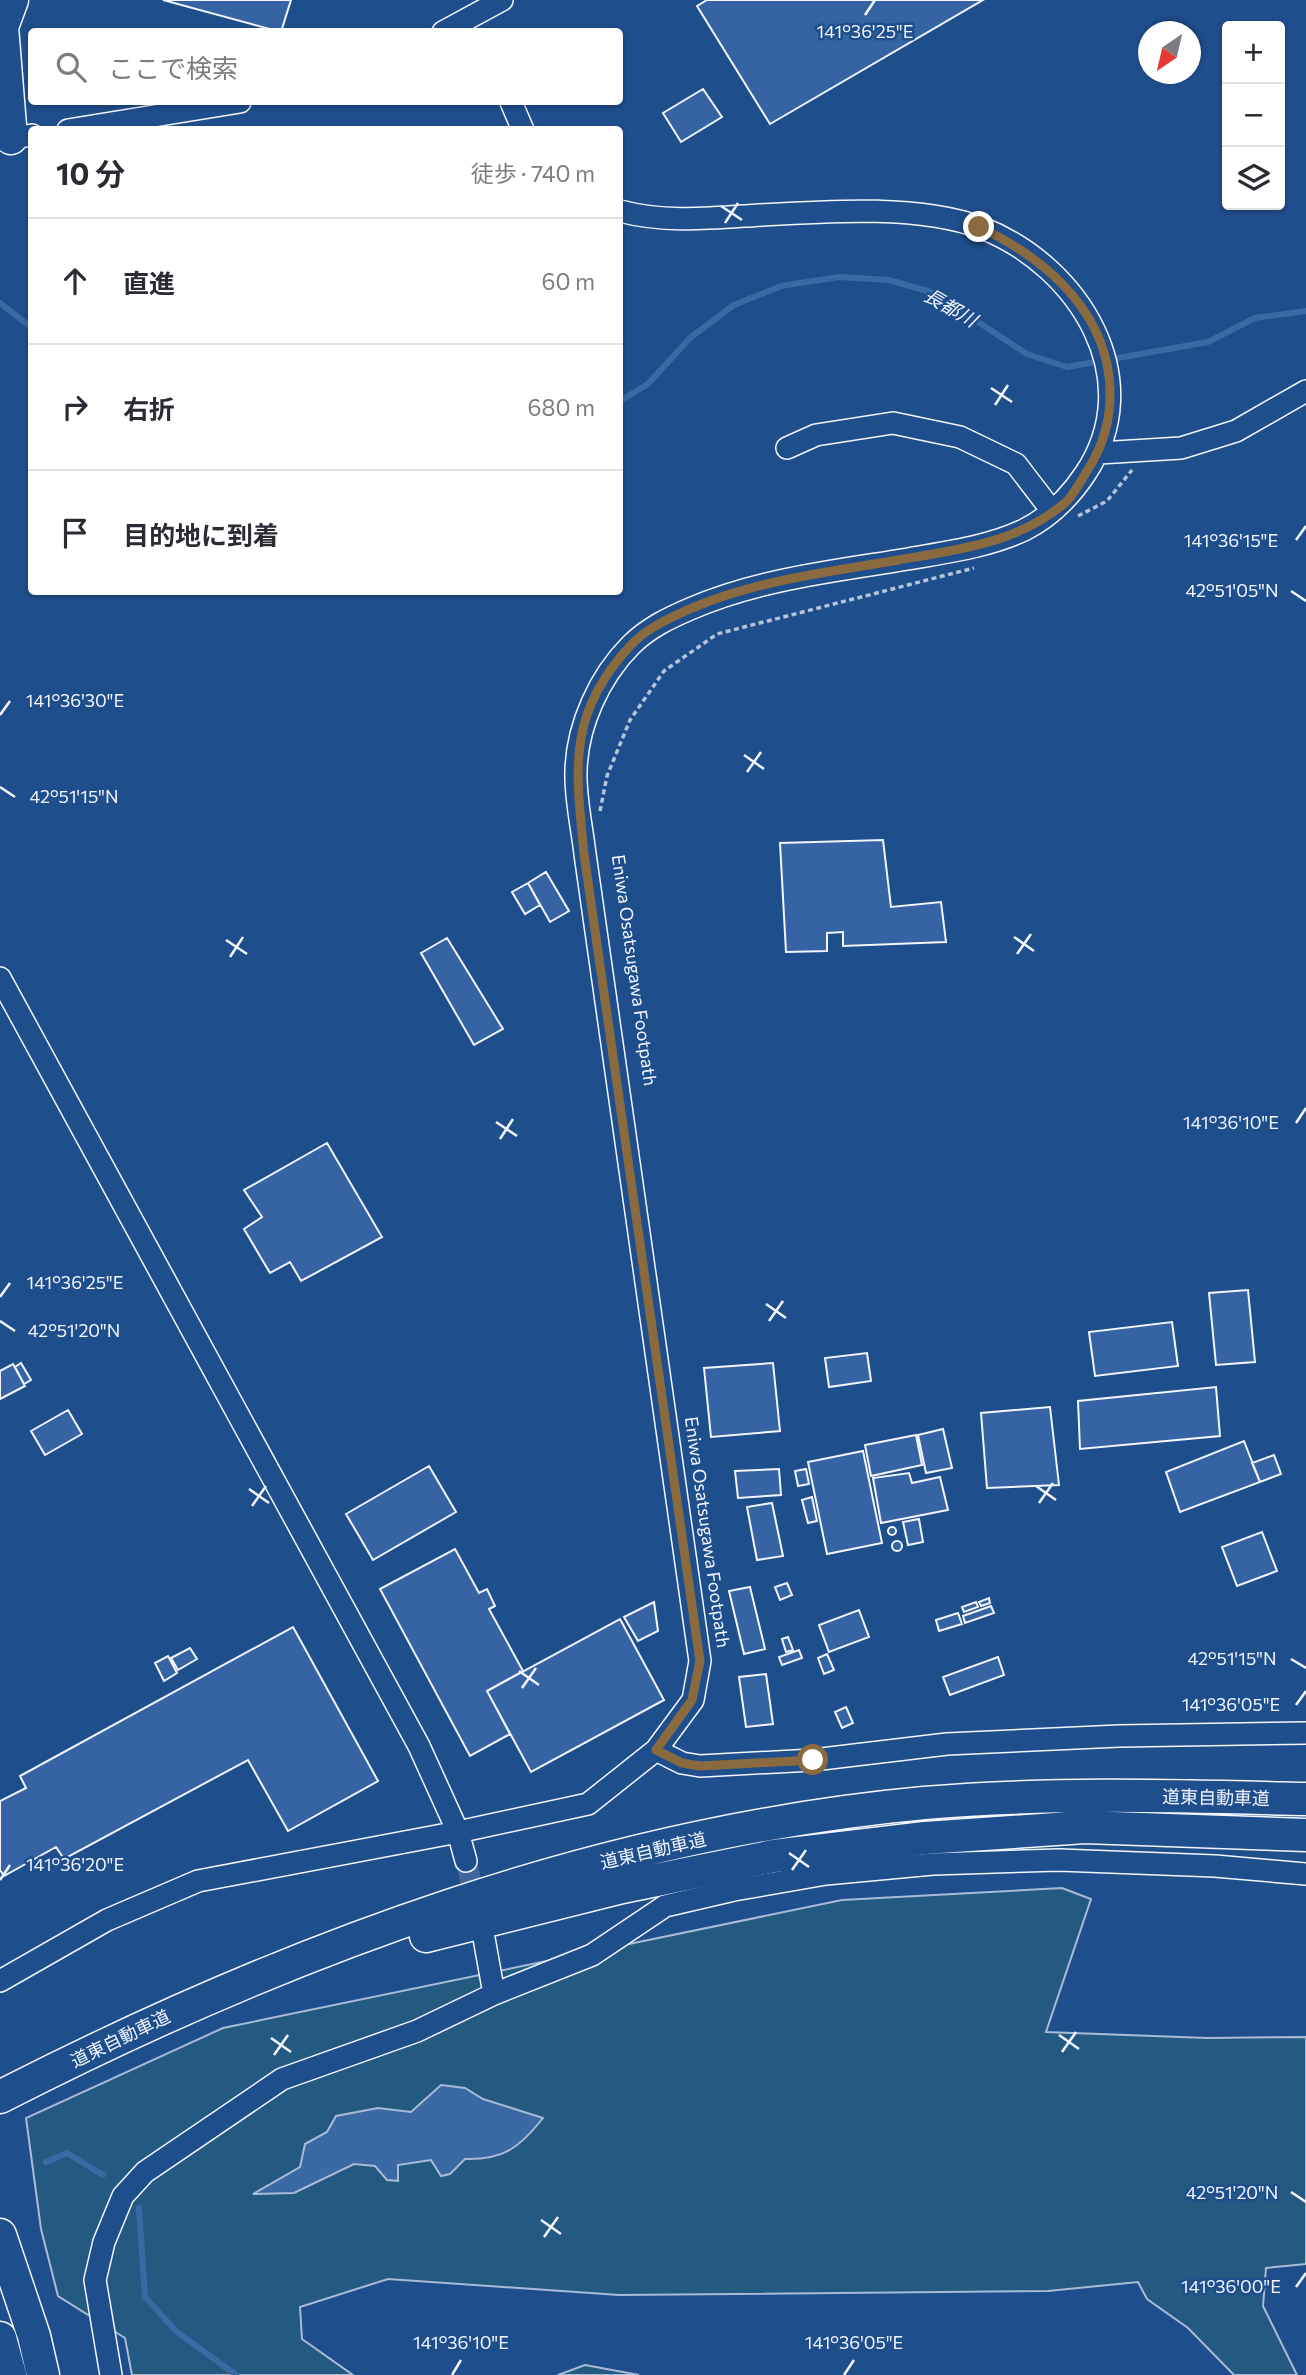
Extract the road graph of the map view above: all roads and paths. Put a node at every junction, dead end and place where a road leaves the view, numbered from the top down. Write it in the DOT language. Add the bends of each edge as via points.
graph roads {
  1 [pos="12,0"];
  2 [pos="502,0"];
  3 [pos="479,15"];
  4 [pos="451,28"];
  5 [pos="222,105"];
  6 [pos="512,105"];
  7 [pos="93,126"];
  8 [pos="521,126"];
  9 [pos="14,138"];
  10 [pos="623,211"];
  11 [pos="1306,391"];
  12 [pos="787,448"];
  13 [pos="1099,453"];
  14 [pos="1139,461"];
  15 [pos="1062,515"];
  16 [pos="976,568"];
  17 [pos="599,818"];
  18 [pos="0,978"];
  19 [pos="1306,1733"];
  20 [pos="656,1750"];
  21 [pos="1306,1799"];
  22 [pos="458,1832"];
  23 [pos="1306,1835"];
  24 [pos="466,1861"];
  25 [pos="1306,1874"];
  26 [pos="484,1937"];
  27 [pos="0,1981"];
  28 [pos="494,1994"];
  29 [pos="38,2077"];
  30 [pos="0,2097"];
  31 [pos="0,2235"];
  32 [pos="0,2338"];
  33 [pos="10,2375"];
  34 [pos="43,2375"];
  35 [pos="111,2375"];
  1 -- 9 [label="highway" via="2,27"];
  2 -- 3 [label="street"];
  3 -- 4 [label="street"];
  5 -- 7 [label="street"];
  6 -- 8 [label="street"];
  10 -- 13 [label="street" via="679,220 868,213 931,216 979,227 1040,262 1077,300 1105,351 1111,392"];
  11 -- 13 [label="street" via="1236,431 1181,448"];
  12 -- 15 [label="street" via="816,435 893,423 960,437 1016,464"];
  13 -- 15 [label="street"];
  14 -- 15 [label="path" via="1107,501"];
  15 -- 20 [label="street" via="971,548 770,582 662,621 630,645 596,694 581,731 576,771 584,854 700,1661 692,1700"];
  16 -- 17 [label="path" via="717,634 664,671 630,720 607,776"];
  18 -- 22 [label="street" via="419,1746"];
  19 -- 20 [label="street" via="947,1744 813,1760 700,1766"];
  20 -- 22 [label="street" via="588,1804"];
  21 -- 29 [label="highway, 道東自動車道" via="1080,1795 923,1803 770,1825 613,1857 303,1957"];
  22 -- 24 [label="street"];
  22 -- 27 [label="street" via="198,1881 107,1920"];
  23 -- 29 [label="highway, 道東自動車道" via="1085,1827 925,1838 774,1856 440,1931 313,1971"];
  25 -- 28 [label="street" via="1059,1860 933,1864 827,1874 665,1906 592,1955"];
  26 -- 28 [label="street"];
  28 -- 35 [label="street" via="417,2031 282,2079 145,2172 123,2196 95,2280"];
  29 -- 30 [label="highway, 道東自動車道"];
  31 -- 34 [label="highway"];
  32 -- 33 [label="highway"];
}
